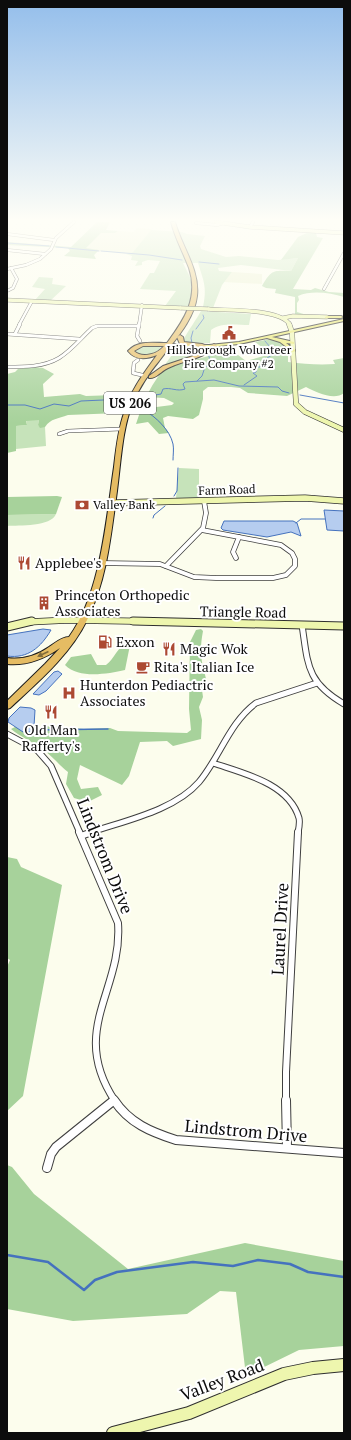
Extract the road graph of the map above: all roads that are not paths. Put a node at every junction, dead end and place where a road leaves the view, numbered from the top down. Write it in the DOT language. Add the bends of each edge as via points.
graph roads {
  1 [pos="195,289"];
  2 [pos="200,289"];
  3 [pos="7,300"];
  4 [pos="32,301"];
  5 [pos="142,305"];
  6 [pos="327,317"];
  7 [pos="283,318"];
  8 [pos="344,318"];
  9 [pos="139,326"];
  10 [pos="292,332"];
  11 [pos="7,334"];
  12 [pos="15,334"];
  13 [pos="180,337"];
  14 [pos="79,339"];
  15 [pos="262,339"];
  16 [pos="140,341"];
  17 [pos="282,342"];
  18 [pos="292,343"];
  19 [pos="170,346"];
  20 [pos="202,346"];
  21 [pos="214,346"];
  22 [pos="208,349"];
  23 [pos="293,351"];
  24 [pos="138,360"];
  25 [pos="7,367"];
  26 [pos="148,377"];
  27 [pos="121,429"];
  28 [pos="344,430"];
  29 [pos="59,434"];
  30 [pos="117,470"];
  31 [pos="204,501"];
  32 [pos="344,501"];
  33 [pos="111,503"];
  34 [pos="202,530"];
  35 [pos="239,537"];
  36 [pos="236,558"];
  37 [pos="101,563"];
  38 [pos="166,566"];
  39 [pos="83,621"];
  40 [pos="344,622"];
  41 [pos="304,625"];
  42 [pos="344,626"];
  43 [pos="7,627"];
  44 [pos="74,634"];
  45 [pos="7,661"];
  46 [pos="317,683"];
  47 [pos="344,704"];
  48 [pos="7,706"];
  49 [pos="7,734"];
  50 [pos="213,764"];
  51 [pos="81,836"];
  52 [pos="113,1101"];
  53 [pos="287,1148"];
  54 [pos="344,1153"];
  55 [pos="47,1168"];
  56 [pos="344,1365"];
  57 [pos="113,1433"];
  1 -- 19 [label="highway" via="190,312"];
  2 -- 13 [label="highway" via="199,303"];
  3 -- 4 [label="street"];
  4 -- 5 [label="street"];
  4 -- 12 [label="street"];
  5 -- 7 [label="street, bridge" via="262,313"];
  5 -- 9 [label="street"];
  6 -- 7 [label="street"];
  6 -- 8 [label="main road"];
  7 -- 10 [label="street" via="289,323"];
  8 -- 10 [label="main road"];
  9 -- 14 [label="street" via="97,326"];
  9 -- 16 [label="street" via="137,338"];
  10 -- 15 [label="main road"];
  10 -- 18 [label="street"];
  11 -- 12 [label="street"];
  12 -- 14 [label="street"];
  13 -- 19 [label="highway"];
  13 -- 20 [label="highway" via="182,343"];
  14 -- 25 [label="street" via="53,361 28,367"];
  15 -- 17 [label="main road" via="272,338"];
  15 -- 21 [label="main road"];
  17 -- 18 [label="main road"];
  17 -- 23 [label="main road"];
  18 -- 23 [label="street"];
  19 -- 19 [label="highway" via="157,354 146,356 135,355 131,351 144,345"];
  19 -- 20 [label="main road"];
  19 -- 26 [label="highway, US 206"];
  20 -- 21 [label="main road"];
  20 -- 22 [label="highway"];
  21 -- 22 [label="highway"];
  22 -- 26 [label="highway" via="202,354 164,367"];
  23 -- 28 [label="street" via="298,406 305,412"];
  24 -- 26 [label="street" via="134,363 133,373"];
  26 -- 27 [label="highway, US 206" via="132,397"];
  26 -- 30 [label="highway, US 206" via="130,414"];
  27 -- 29 [label="street"];
  27 -- 30 [label="highway, US 206"];
  30 -- 33 [label="highway, US 206"];
  31 -- 32 [label="street, Farm Road" via="305,498"];
  31 -- 33 [label="street, Farm Road"];
  31 -- 34 [label="street" via="206,513"];
  33 -- 37 [label="highway, US 206"];
  34 -- 35 [label="street"];
  34 -- 38 [label="street"];
  35 -- 36 [label="street" via="233,552"];
  35 -- 38 [label="street" via="272,542 285,547 295,556 295,566 286,575 266,579 201,578"];
  37 -- 38 [label="street" via="148,563"];
  37 -- 39 [label="highway, US 206" via="95,592"];
  39 -- 41 [label="street, Triangle Road"];
  39 -- 43 [label="street, Triangle Road" via="34,621"];
  39 -- 44 [label="highway, US 206"];
  40 -- 41 [label="street, Triangle Road"];
  41 -- 42 [label="street, Triangle Road"];
  41 -- 46 [label="street" via="309,669"];
  44 -- 45 [label="highway, one-way" via="38,657 20,662"];
  44 -- 48 [label="highway, US 206" via="56,657"];
  46 -- 47 [label="street" via="324,691"];
  46 -- 50 [label="street" via="249,706"];
  49 -- 51 [label="street, Lindstrom Drive" via="37,750 51,766"];
  50 -- 51 [label="street" via="198,784 170,803"];
  50 -- 53 [label="street, Laurel Drive" via="280,791 293,804 299,819 286,1072"];
  51 -- 52 [label="street, Lindstrom Drive" via="115,915 120,935 99,1014 95,1040 99,1070"];
  52 -- 53 [label="street, Lindstrom Drive" via="140,1126 176,1140"];
  52 -- 55 [label="street" via="56,1147"];
  53 -- 54 [label="street, Lindstrom Drive"];
  56 -- 57 [label="street, Valley Road" via="290,1373 190,1413"];
}
